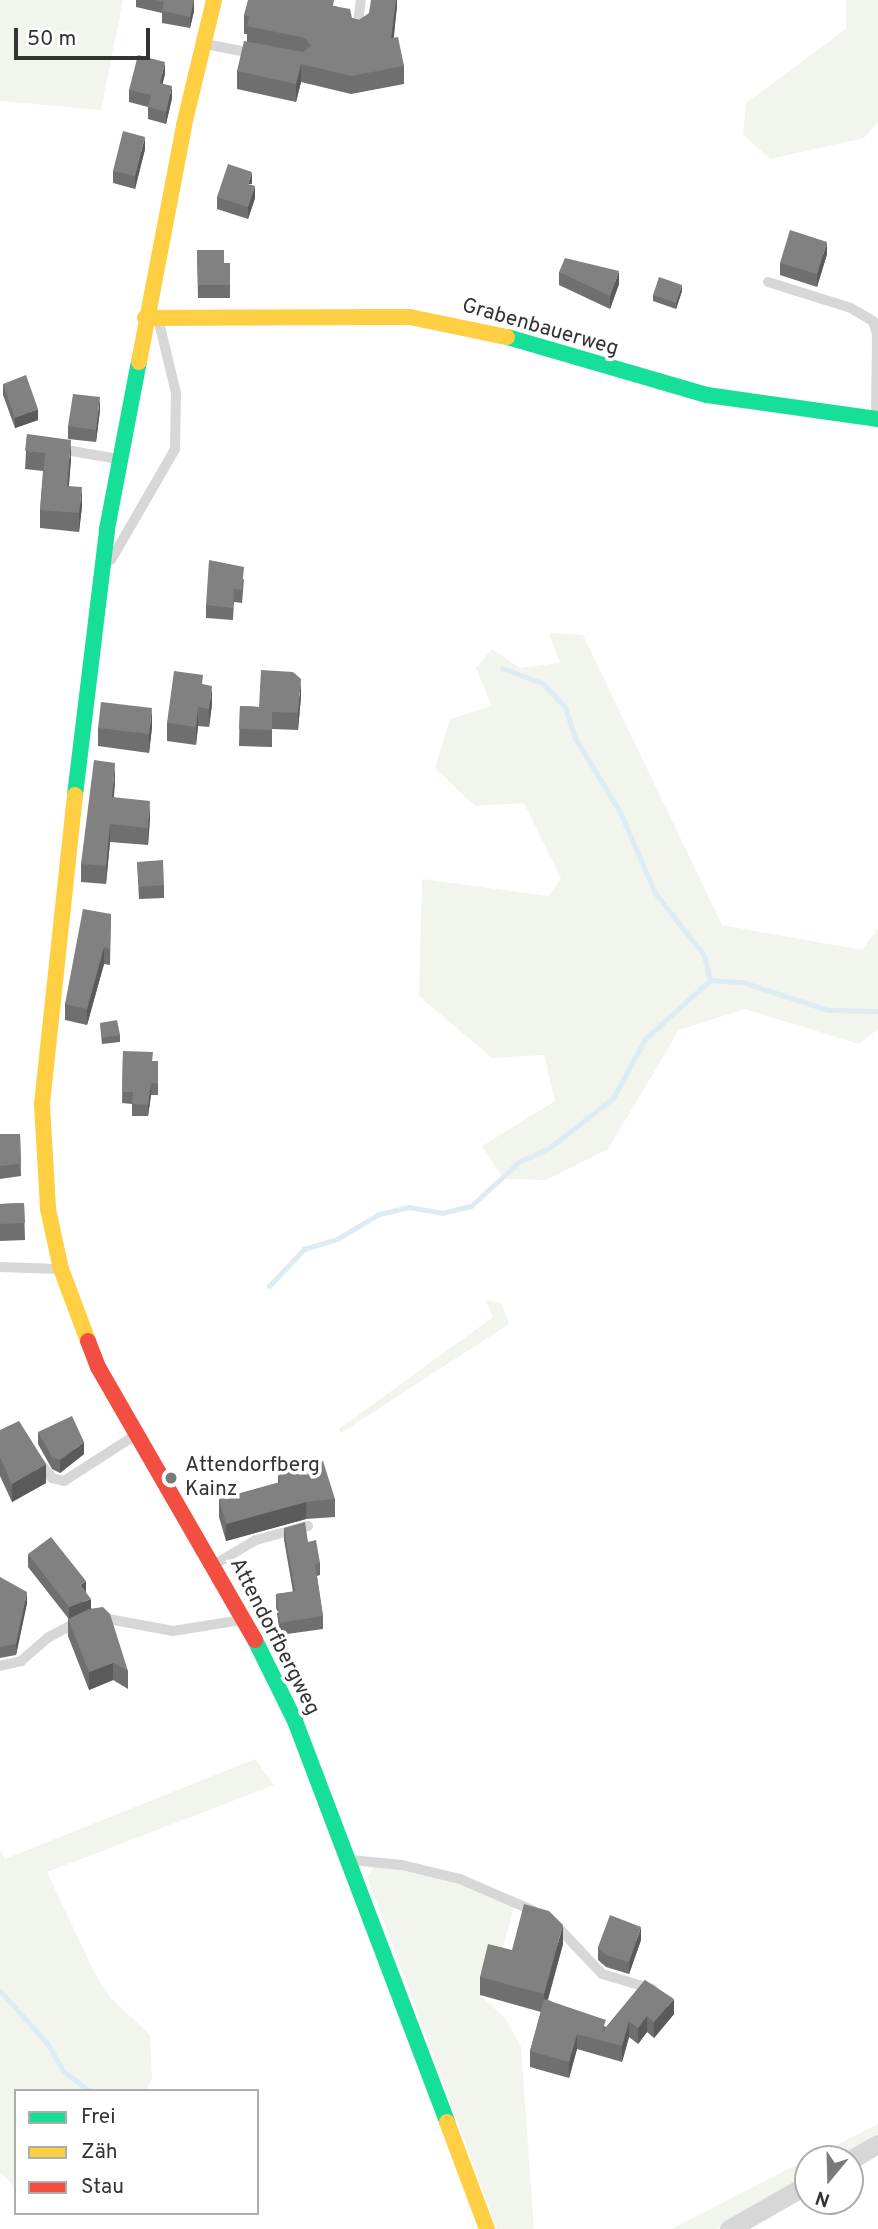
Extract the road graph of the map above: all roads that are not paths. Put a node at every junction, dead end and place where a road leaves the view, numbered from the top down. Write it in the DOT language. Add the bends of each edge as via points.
graph roads {
  1 [pos="214,0"];
  2 [pos="361,0"];
  3 [pos="357,31"];
  4 [pos="202,43"];
  5 [pos="266,56"];
  6 [pos="768,282"];
  7 [pos="152,318"];
  8 [pos="877,419"];
  9 [pos="60,449"];
  10 [pos="119,459"];
  11 [pos="102,565"];
  12 [pos="0,1267"];
  13 [pos="61,1269"];
  14 [pos="136,1434"];
  15 [pos="36,1455"];
  16 [pos="308,1526"];
  17 [pos="214,1566"];
  18 [pos="245,1619"];
  19 [pos="0,1666"];
  20 [pos="348,1861"];
  21 [pos="662,1994"];
  22 [pos="794,2192"];
  23 [pos="487,2229"];
  24 [pos="729,2229"];
  1 -- 4 [label="street, Attendorfbergweg"];
  2 -- 3 [label="lane"];
  4 -- 5 [label="lane"];
  4 -- 7 [label="street, Attendorfbergweg"];
  6 -- 8 [label="lane" via="851,308 873,321"];
  7 -- 8 [label="street, Grabenbauerweg" via="410,317 486,331 707,395"];
  7 -- 10 [label="street, Attendorfbergweg"];
  7 -- 11 [label="lane" via="176,393 175,449 114,558"];
  9 -- 10 [label="lane"];
  10 -- 11 [label="street, Attendorfbergweg"];
  11 -- 13 [label="street, Attendorfbergweg" via="43,1070 46,1189"];
  12 -- 13 [label="lane"];
  13 -- 14 [label="street, Attendorfbergweg" via="87,1343"];
  14 -- 15 [label="lane" via="64,1481 47,1475"];
  14 -- 17 [label="street, Attendorfbergweg"];
  16 -- 17 [label="lane" via="256,1540"];
  17 -- 18 [label="street, Attendorfbergweg"];
  18 -- 19 [label="lane" via="173,1631 111,1617 87,1619 49,1637 21,1661"];
  18 -- 20 [label="street, Attendorfbergweg" via="295,1721"];
  20 -- 21 [label="lane" via="402,1865 483,1886 550,1920 602,1974"];
  20 -- 23 [label="street, Attendorfbergweg"];
  22 -- 24 [label="street"];
}
